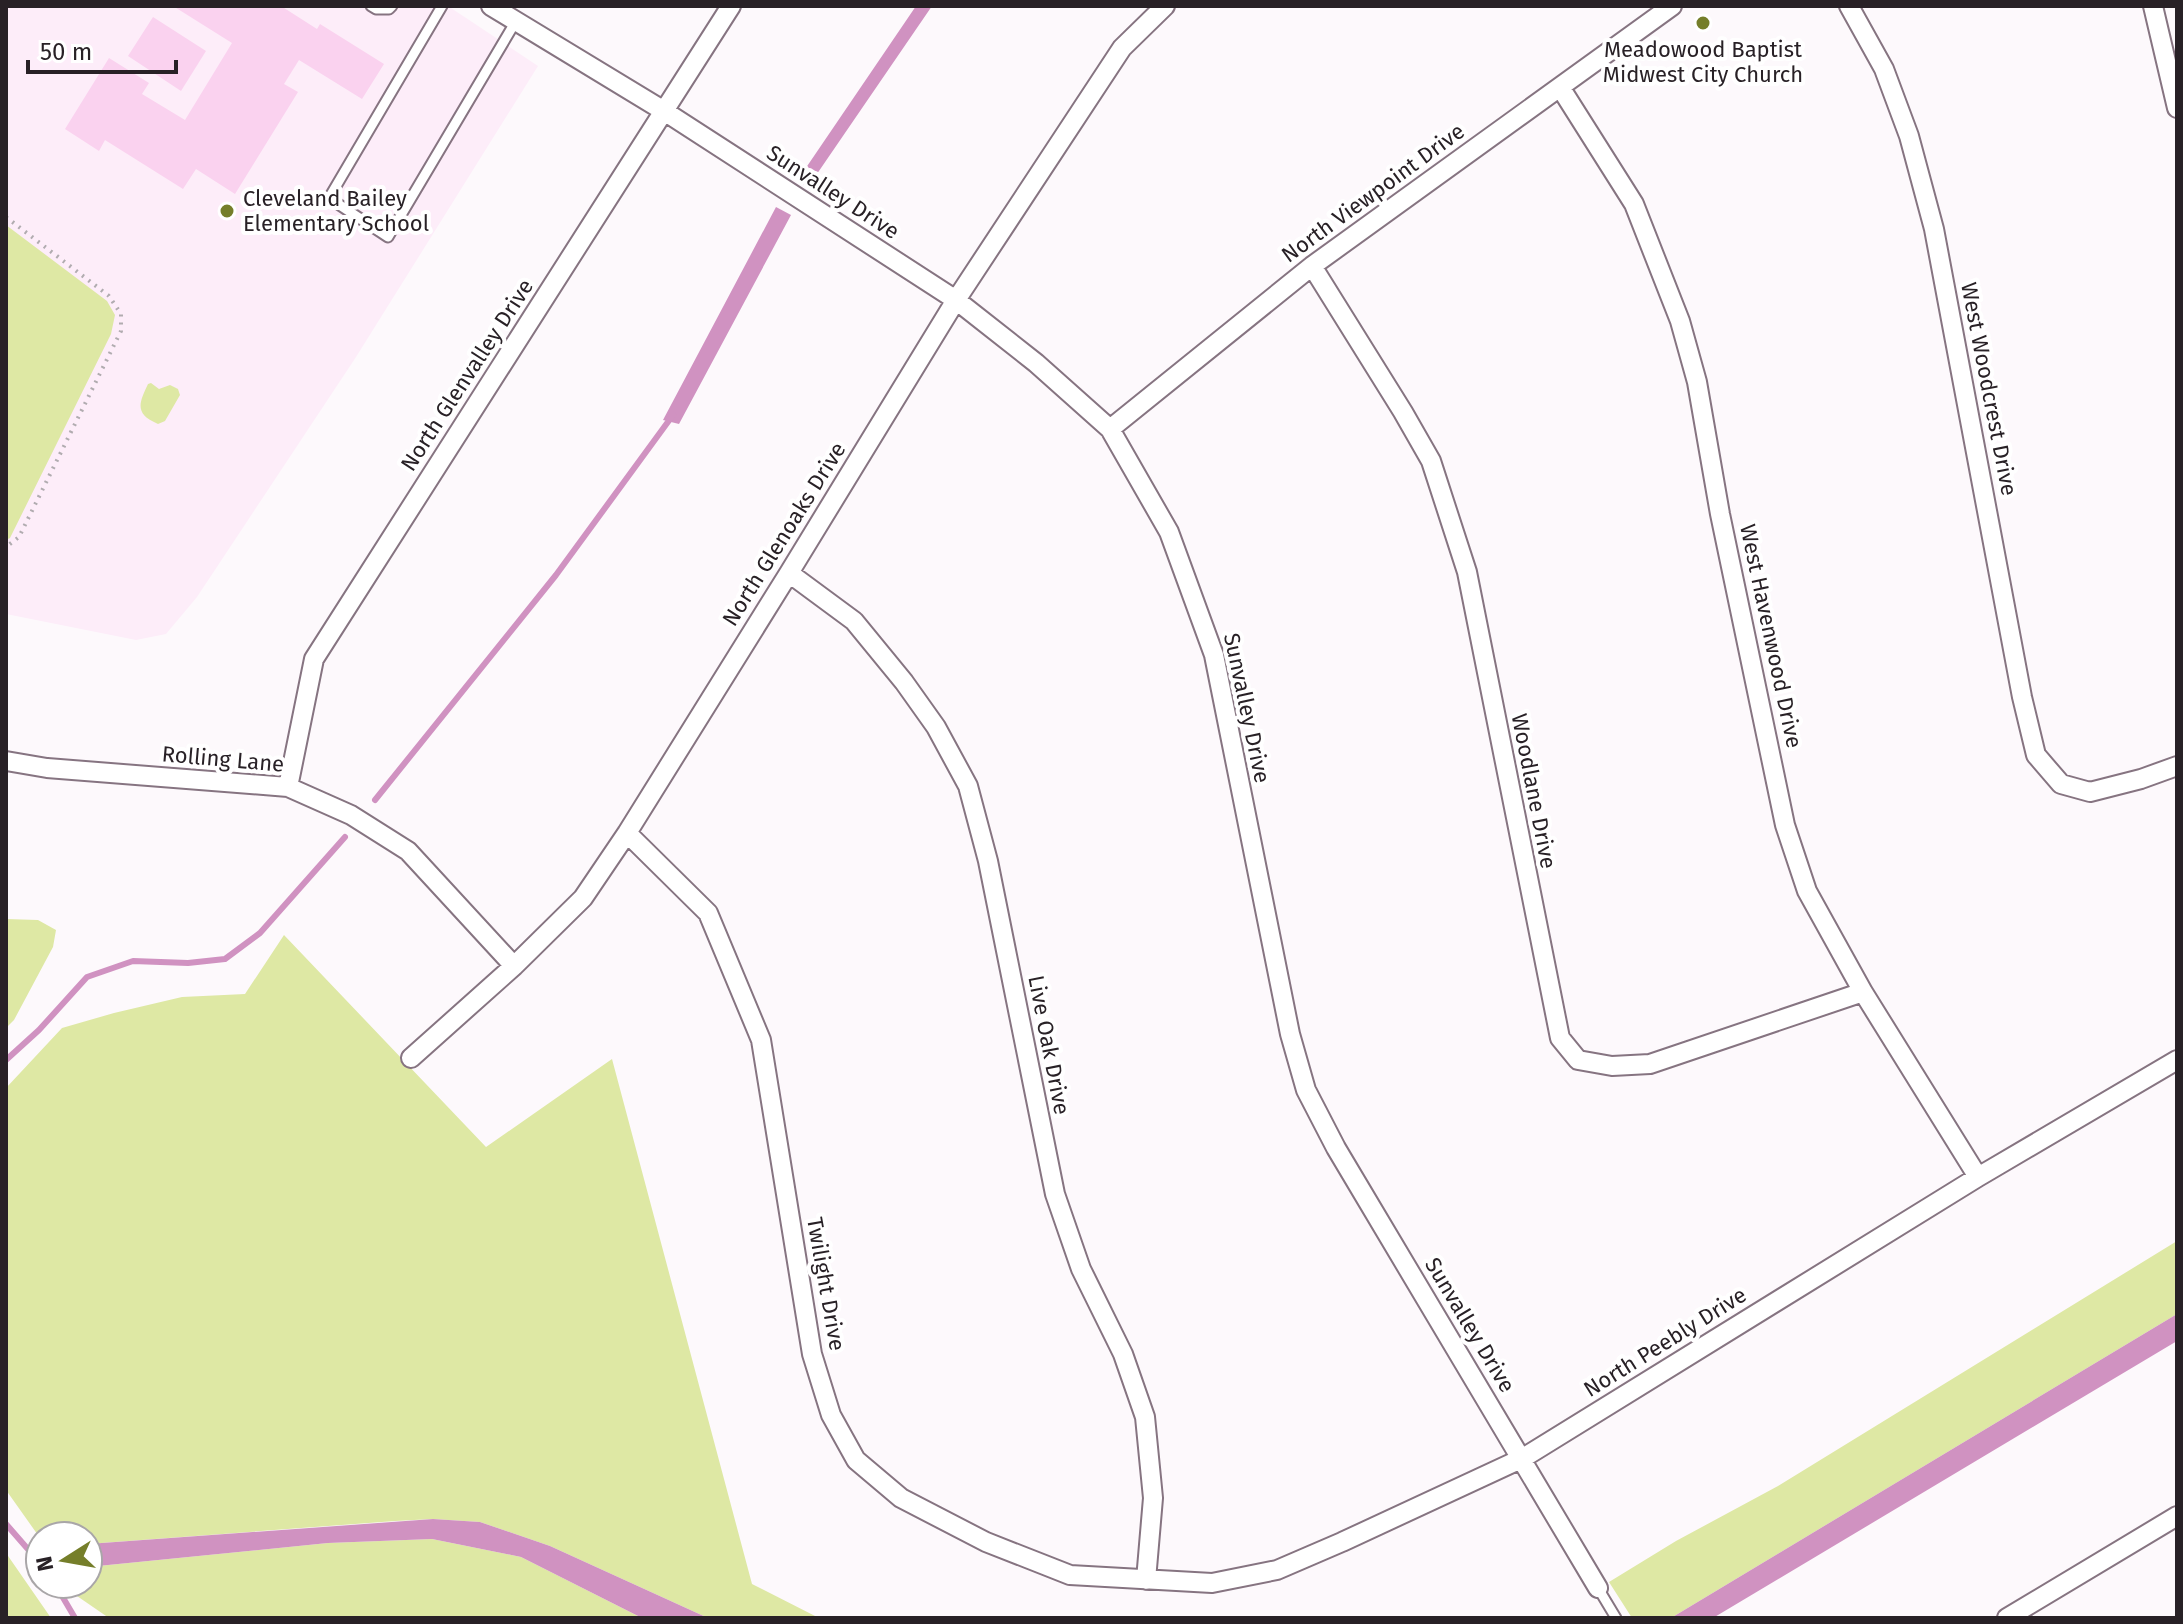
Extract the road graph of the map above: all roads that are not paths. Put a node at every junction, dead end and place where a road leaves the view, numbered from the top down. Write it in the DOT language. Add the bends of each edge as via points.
graph roads {
  1 [pos="371,6"];
  2 [pos="392,6"];
  3 [pos="442,6"];
  4 [pos="491,6"];
  5 [pos="731,6"];
  6 [pos="1165,6"];
  7 [pos="1672,6"];
  8 [pos="1849,6"];
  9 [pos="2153,6"];
  10 [pos="516,21"];
  11 [pos="1560,87"];
  12 [pos="2177,108"];
  13 [pos="664,111"];
  14 [pos="1312,266"];
  15 [pos="956,300"];
  16 [pos="1110,429"];
  17 [pos="789,573"];
  18 [pos="6,761"];
  19 [pos="2177,766"];
  20 [pos="288,787"];
  21 [pos="627,833"];
  22 [pos="514,966"];
  23 [pos="1863,992"];
  24 [pos="411,1058"];
  25 [pos="2177,1060"];
  26 [pos="1978,1177"];
  27 [pos="1523,1458"];
  28 [pos="2177,1516"];
  29 [pos="1146,1580"];
  30 [pos="1598,1588"];
  31 [pos="1616,1618"];
  32 [pos="2007,1618"];
  1 -- 2 [label="lane"];
  3 -- 10 [label="lane" via="329,198 388,237"];
  4 -- 10 [label="street, Sunvalley Drive"];
  5 -- 13 [label="street, North Glenvalley Drive"];
  6 -- 15 [label="street, North Glenoaks Drive" via="1122,48"];
  7 -- 11 [label="street, North Viewpoint Drive"];
  8 -- 19 [label="street, West Woodcrest Drive" via="1884,69 1930,213 2036,755 2061,784 2090,792"];
  9 -- 12 [label="street"];
  10 -- 13 [label="street, Sunvalley Drive"];
  11 -- 14 [label="street, North Viewpoint Drive"];
  11 -- 23 [label="street, West Havenwood Drive" via="1634,204 1680,321 1697,382 1785,825 1807,891"];
  13 -- 15 [label="street, Sunvalley Drive"];
  13 -- 20 [label="street, North Glenvalley Drive" via="314,659"];
  14 -- 16 [label="street, North Viewpoint Drive"];
  14 -- 23 [label="street, Woodlane Drive" via="1431,461 1467,572 1560,1038 1578,1060 1612,1066 1650,1064"];
  15 -- 16 [label="street, Sunvalley Drive"];
  15 -- 17 [label="street, North Glenoaks Drive"];
  16 -- 27 [label="street, Sunvalley Drive" via="1169,532 1214,655 1272,953 1306,1090"];
  17 -- 21 [label="street, North Glenoaks Drive"];
  17 -- 29 [label="street, Live Oak Drive" via="854,621 936,727 968,786 1055,1194 1145,1417 1153,1498"];
  18 -- 20 [label="street, Rolling Lane"];
  20 -- 22 [label="street, Rolling Lane" via="351,815 408,851"];
  21 -- 22 [label="street, North Glenoaks Drive" via="583,898"];
  21 -- 29 [label="street, Twilight Drive" via="708,913 761,1040 812,1354 831,1415 856,1460 901,1498 986,1542 1070,1575"];
  22 -- 24 [label="street, North Glenoaks Drive"];
  23 -- 26 [label="street, West Havenwood Drive"];
  25 -- 26 [label="street, North Peebly Drive"];
  26 -- 27 [label="street, North Peebly Drive"];
  27 -- 29 [label="street, North Peebly Drive" via="1277,1570 1212,1583"];
  27 -- 30 [label="street, Sunvalley Drive"];
  28 -- 32 [label="street"];
  30 -- 31 [label="lane"];
}
